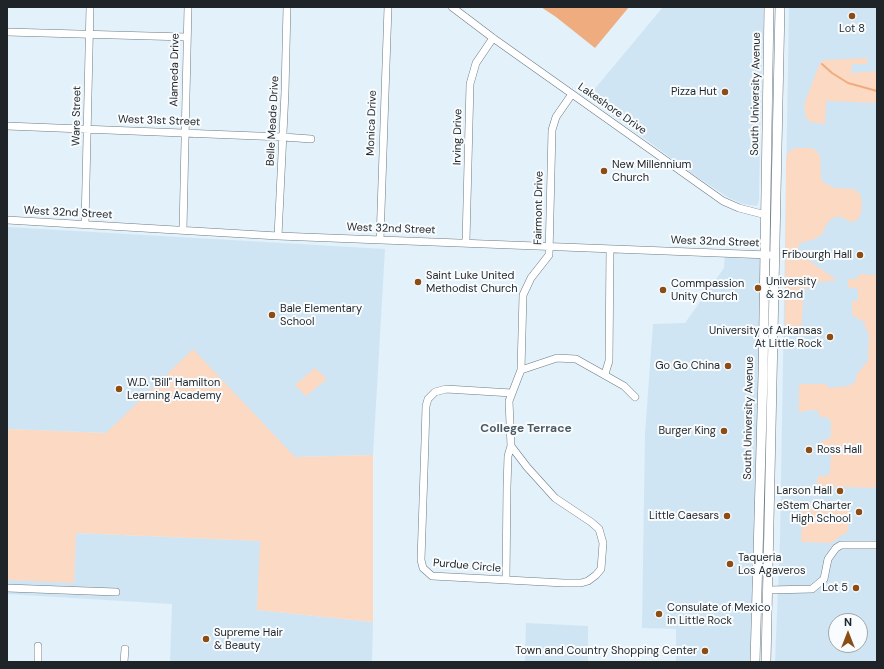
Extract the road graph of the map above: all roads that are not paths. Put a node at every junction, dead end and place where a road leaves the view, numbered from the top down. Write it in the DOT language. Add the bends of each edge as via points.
graph roads {
  1 [pos="90,7"];
  2 [pos="188,7"];
  3 [pos="287,7"];
  4 [pos="388,7"];
  5 [pos="452,7"];
  6 [pos="769,7"];
  7 [pos="780,7"];
  8 [pos="7,32"];
  9 [pos="90,34"];
  10 [pos="186,37"];
  11 [pos="493,38"];
  12 [pos="572,94"];
  13 [pos="7,126"];
  14 [pos="87,129"];
  15 [pos="184,132"];
  16 [pos="283,137"];
  17 [pos="311,140"];
  18 [pos="766,215"];
  19 [pos="7,220"];
  20 [pos="85,225"];
  21 [pos="183,230"];
  22 [pos="278,236"];
  23 [pos="380,240"];
  24 [pos="466,242"];
  25 [pos="550,246"];
  26 [pos="610,249"];
  27 [pos="765,255"];
  28 [pos="775,255"];
  29 [pos="521,370"];
  30 [pos="605,374"];
  31 [pos="512,393"];
  32 [pos="635,396"];
  33 [pos="511,446"];
  34 [pos="877,545"];
  35 [pos="506,580"];
  36 [pos="7,588"];
  37 [pos="769,590"];
  38 [pos="116,592"];
  39 [pos="38,646"];
  40 [pos="124,649"];
  41 [pos="38,662"];
  42 [pos="124,662"];
  43 [pos="755,662"];
  44 [pos="766,662"];
  1 -- 9 [label="street, Ware Street"];
  2 -- 10 [label="street, Alameda Drive"];
  3 -- 16 [label="street, Belle Meade Drive"];
  4 -- 23 [label="street, Monica Drive"];
  5 -- 11 [label="street, Lakeshore Drive"];
  6 -- 18 [label="main road, South University Avenue"];
  7 -- 28 [label="main road, South University Avenue"];
  8 -- 9 [label="street"];
  9 -- 10 [label="street"];
  9 -- 14 [label="street, Ware Street"];
  10 -- 15 [label="street, Alameda Drive"];
  11 -- 12 [label="street, Lakeshore Drive"];
  11 -- 24 [label="street, Irving Drive" via="476,63 470,84"];
  12 -- 18 [label="street, Lakeshore Drive" via="723,201"];
  12 -- 25 [label="street, Fairmont Drive" via="556,117 552,130"];
  13 -- 14 [label="street, West 31st Street"];
  14 -- 15 [label="street, West 31st Street"];
  14 -- 20 [label="street, Ware Street"];
  15 -- 16 [label="street, West 31st Street"];
  15 -- 21 [label="street, Alameda Drive"];
  16 -- 17 [label="street, West 31st Street"];
  16 -- 22 [label="street, Belle Meade Drive"];
  18 -- 27 [label="main road, South University Avenue"];
  19 -- 20 [label="street, West 32nd Street"];
  20 -- 21 [label="street, West 32nd Street"];
  21 -- 22 [label="street, West 32nd Street"];
  22 -- 23 [label="street, West 32nd Street"];
  23 -- 24 [label="street, West 32nd Street"];
  24 -- 25 [label="street, West 32nd Street"];
  25 -- 26 [label="street, West 32nd Street"];
  25 -- 29 [label="street, Fairmont Drive" via="548,258 524,290"];
  26 -- 27 [label="street, West 32nd Street"];
  26 -- 30 [label="street" via="608,361"];
  27 -- 28 [label="street, West 32nd Street"];
  27 -- 43 [label="main road, South University Avenue"];
  28 -- 37 [label="main road, South University Avenue"];
  29 -- 30 [label="street" via="557,358 570,357"];
  29 -- 31 [label="street, Fairmont Drive"];
  30 -- 32 [label="street"];
  31 -- 33 [label="street, Fairmont Drive" via="509,418"];
  31 -- 35 [label="street, Purdue Circle" via="456,389 435,392 428,399 426,406 424,441 423,568 432,576"];
  33 -- 35 [label="street, Fairmont Drive" via="508,464"];
  33 -- 35 [label="street, Purdue Circle" via="555,498 599,529 603,543 599,572 588,581 581,583"];
  34 -- 37 [label="street" via="841,545 836,548 830,555 824,579 812,589"];
  36 -- 38 [label="street"];
  37 -- 44 [label="main road, South University Avenue"];
  39 -- 41 [label="street"];
  40 -- 42 [label="street"];
}
